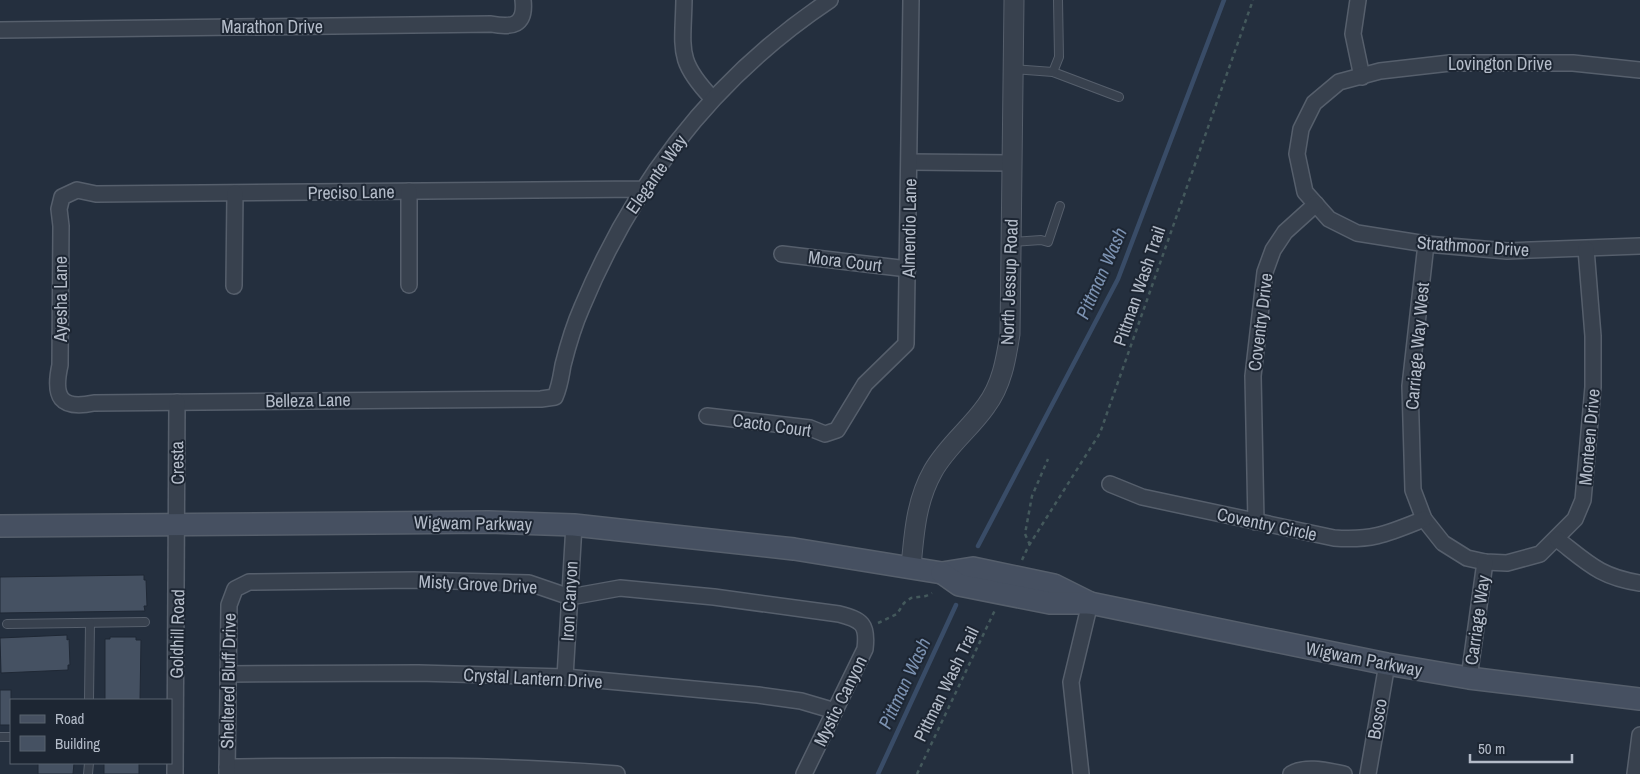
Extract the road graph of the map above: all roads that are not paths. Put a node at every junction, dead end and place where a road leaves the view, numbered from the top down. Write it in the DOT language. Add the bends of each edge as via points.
graph roads {
  1 [pos="522,0"];
  2 [pos="684,0"];
  3 [pos="830,0"];
  4 [pos="912,0"];
  5 [pos="1014,0"];
  6 [pos="1058,0"];
  7 [pos="1358,0"];
  8 [pos="0,30"];
  9 [pos="1013,69"];
  10 [pos="1640,70"];
  11 [pos="1053,72"];
  12 [pos="1362,77"];
  13 [pos="1119,97"];
  14 [pos="712,98"];
  15 [pos="910,162"];
  16 [pos="1012,163"];
  17 [pos="642,189"];
  18 [pos="409,192"];
  19 [pos="235,193"];
  20 [pos="62,197"];
  21 [pos="1316,204"];
  22 [pos="1060,206"];
  23 [pos="1011,242"];
  24 [pos="1426,244"];
  25 [pos="1640,246"];
  26 [pos="1586,249"];
  27 [pos="782,254"];
  28 [pos="908,269"];
  29 [pos="409,285"];
  30 [pos="234,286"];
  31 [pos="555,397"];
  32 [pos="62,400"];
  33 [pos="177,402"];
  34 [pos="706,416"];
  35 [pos="837,430"];
  36 [pos="1110,484"];
  37 [pos="1424,519"];
  38 [pos="1256,522"];
  39 [pos="178,524"];
  40 [pos="574,525"];
  41 [pos="0,526"];
  42 [pos="1557,539"];
  43 [pos="1485,562"];
  44 [pos="910,568"];
  45 [pos="1640,583"];
  46 [pos="235,589"];
  47 [pos="570,597"];
  48 [pos="1090,603"];
  49 [pos="145,622"];
  50 [pos="90,623"];
  51 [pos="7,624"];
  52 [pos="865,627"];
  53 [pos="1387,664"];
  54 [pos="228,674"];
  55 [pos="565,677"];
  56 [pos="1469,678"];
  57 [pos="89,699"];
  58 [pos="1640,699"];
  59 [pos="835,711"];
  60 [pos="1640,735"];
  61 [pos="227,771"];
  62 [pos="175,774"];
  63 [pos="617,774"];
  64 [pos="804,774"];
  65 [pos="1081,774"];
  66 [pos="1291,774"];
  67 [pos="1344,774"];
  68 [pos="1368,774"];
  69 [pos="1636,774"];
  1 -- 8 [label="street, Marathon Drive" via="524,11 519,22 508,28 490,24"];
  2 -- 14 [label="street" via="683,52 686,66"];
  3 -- 14 [label="street, Elegante Way" via="773,43"];
  4 -- 15 [label="street, Almendio Lane"];
  5 -- 9 [label="street, North Jessup Road"];
  6 -- 11 [label="lane" via="1059,57"];
  7 -- 12 [label="street" via="1353,34"];
  9 -- 11 [label="lane"];
  9 -- 16 [label="street, North Jessup Road"];
  10 -- 12 [label="street, Lovington Drive" via="1573,63 1450,63 1380,71"];
  11 -- 13 [label="lane"];
  12 -- 21 [label="street" via="1339,82 1314,103 1301,129 1297,154 1305,192"];
  14 -- 17 [label="street, Elegante Way"];
  15 -- 16 [label="street"];
  15 -- 28 [label="street, Almendio Lane"];
  16 -- 23 [label="street, North Jessup Road"];
  17 -- 18 [label="street, Preciso Lane"];
  17 -- 31 [label="street, Elegante Way" via="614,238 581,309"];
  18 -- 19 [label="street, Preciso Lane"];
  18 -- 29 [label="street"];
  19 -- 20 [label="street, Preciso Lane" via="96,194 77,190"];
  19 -- 30 [label="street"];
  20 -- 32 [label="street, Ayesha Lane" via="58,209 61,226 60,365 56,385"];
  21 -- 24 [label="street, Strathmoor Drive" via="1329,219 1357,233"];
  21 -- 38 [label="street, Coventry Drive" via="1285,232 1273,250 1265,272 1253,376"];
  22 -- 23 [label="lane" via="1048,242"];
  23 -- 44 [label="street, North Jessup Road" via="1010,334 1006,361 987,405 948,449 922,494"];
  24 -- 26 [label="street, Strathmoor Drive" via="1507,251"];
  24 -- 37 [label="street, Carriage Way West" via="1410,386 1413,490"];
  25 -- 26 [label="street, Strathmoor Drive"];
  26 -- 42 [label="street, Monteen Drive" via="1594,387 1583,500 1575,519"];
  27 -- 28 [label="street, Mora Court"];
  28 -- 35 [label="street, Almendio Lane" via="906,344 865,384"];
  31 -- 33 [label="street, Belleza Lane"];
  32 -- 33 [label="street, Belleza Lane" via="76,406"];
  33 -- 39 [label="street, Cresta"];
  34 -- 35 [label="street, Cacto Court" via="810,428 825,434"];
  36 -- 38 [label="street, Coventry Circle" via="1142,496"];
  37 -- 38 [label="street, Coventry Circle" via="1382,536 1359,540"];
  37 -- 43 [label="street, Carriage Way West" via="1443,543 1467,558"];
  39 -- 40 [label="main road, Wigwam Parkway" via="489,522"];
  39 -- 41 [label="main road, Wigwam Parkway"];
  39 -- 62 [label="street, Goldhill Road"];
  40 -- 44 [label="main road, Wigwam Parkway" via="794,549"];
  40 -- 47 [label="street, Iron Canyon"];
  42 -- 43 [label="street, Monteen Drive" via="1540,554 1507,563"];
  42 -- 45 [label="street" via="1596,570 1617,580"];
  43 -- 56 [label="street, Carriage Way"];
  44 -- 48 [label="main road, Wigwam Parkway" via="942,573 973,568 1054,584"];
  46 -- 47 [label="street, Misty Grove Drive" via="249,582 414,580 529,583"];
  46 -- 54 [label="street, Sheltered Bluff Drive" via="229,606"];
  47 -- 52 [label="street, Misty Grove Drive" via="620,588 714,597 839,614 854,618"];
  47 -- 55 [label="street, Iron Canyon"];
  48 -- 53 [label="main road, Wigwam Parkway"];
  48 -- 65 [label="street" via="1070,682"];
  49 -- 50 [label="lane"];
  50 -- 51 [label="lane"];
  50 -- 57 [label="lane"];
  52 -- 59 [label="street, Mystic Canyon" via="865,649"];
  53 -- 56 [label="main road, Wigwam Parkway"];
  53 -- 68 [label="street, Bosco"];
  54 -- 55 [label="street, Crystal Lantern Drive" via="418,673"];
  54 -- 61 [label="street, Sheltered Bluff Drive"];
  55 -- 59 [label="street, Crystal Lantern Drive" via="758,695 801,701"];
  56 -- 58 [label="main road, Wigwam Parkway"];
  59 -- 64 [label="street, Mystic Canyon"];
  60 -- 69 [label="street"];
  61 -- 63 [label="street" via="419,765"];
  66 -- 67 [label="street" via="1297,770 1322,770"];
}
